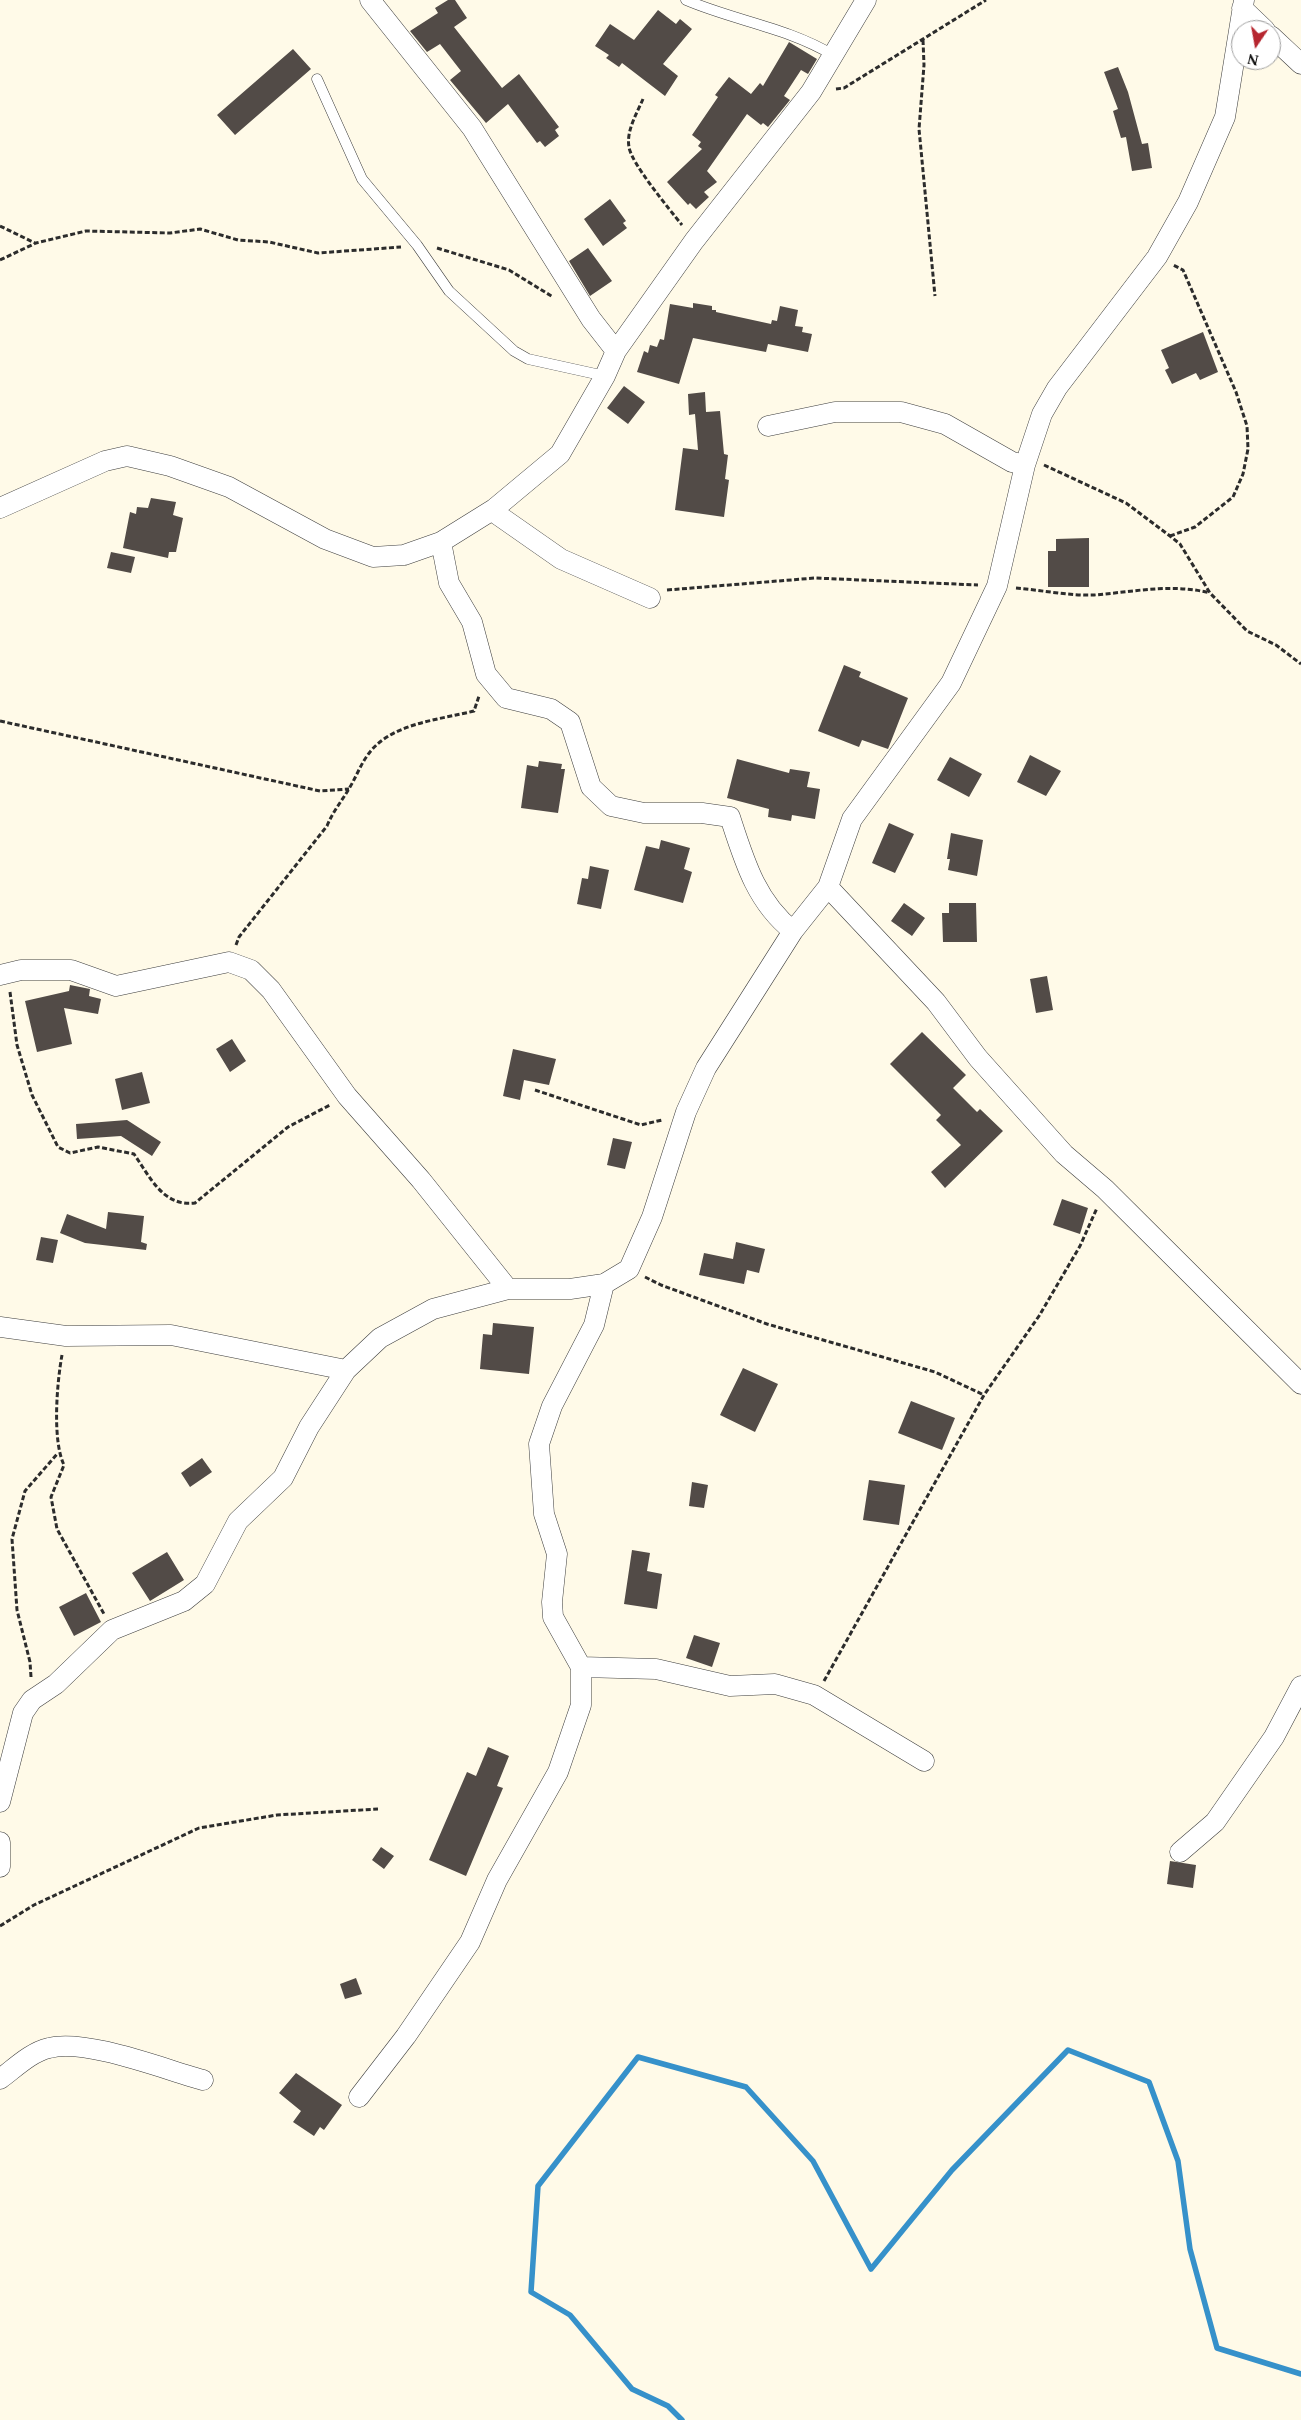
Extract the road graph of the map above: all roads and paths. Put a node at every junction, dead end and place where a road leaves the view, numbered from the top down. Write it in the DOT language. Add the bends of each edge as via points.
graph roads {
  1 [pos="370,0"];
  2 [pos="686,0"];
  3 [pos="866,0"];
  4 [pos="986,0"];
  5 [pos="1243,4"];
  6 [pos="1257,20"];
  7 [pos="924,40"];
  8 [pos="1281,45"];
  9 [pos="832,54"];
  10 [pos="1301,64"];
  11 [pos="317,80"];
  12 [pos="811,92"];
  13 [pos="644,99"];
  14 [pos="0,226"];
  15 [pos="694,241"];
  16 [pos="36,243"];
  17 [pos="417,245"];
  18 [pos="1157,257"];
  19 [pos="0,260"];
  20 [pos="935,296"];
  21 [pos="556,298"];
  22 [pos="616,351"];
  23 [pos="605,376"];
  24 [pos="768,426"];
  25 [pos="1026,462"];
  26 [pos="0,508"];
  27 [pos="494,509"];
  28 [pos="1170,536"];
  29 [pos="441,542"];
  30 [pos="997,586"];
  31 [pos="1210,593"];
  32 [pos="650,598"];
  33 [pos="1301,664"];
  34 [pos="486,674"];
  35 [pos="0,720"];
  36 [pos="349,789"];
  37 [pos="828,887"];
  38 [pos="793,931"];
  39 [pos="229,962"];
  40 [pos="3,975"];
  41 [pos="535,1090"];
  42 [pos="347,1096"];
  43 [pos="686,1112"];
  44 [pos="1105,1189"];
  45 [pos="629,1269"];
  46 [pos="604,1284"];
  47 [pos="508,1289"];
  48 [pos="0,1327"];
  49 [pos="66,1336"];
  50 [pos="346,1370"];
  51 [pos="1301,1384"];
  52 [pos="984,1395"];
  53 [pos="58,1453"];
  54 [pos="112,1630"];
  55 [pos="581,1667"];
  56 [pos="1301,1686"];
  57 [pos="814,1695"];
  58 [pos="32,1700"];
  59 [pos="924,1761"];
  60 [pos="0,1802"];
  61 [pos="378,1809"];
  62 [pos="0,1842"];
  63 [pos="1180,1852"];
  64 [pos="0,1867"];
  65 [pos="0,1926"];
  66 [pos="0,2079"];
  67 [pos="203,2080"];
  68 [pos="359,2097"];
  1 -- 22 [label="street" via="472,128 591,319"];
  2 -- 9 [label="lane" via="797,36"];
  3 -- 9 [label="street"];
  4 -- 7 [label="path"];
  5 -- 6 [label="street"];
  5 -- 18 [label="street" via="1225,118 1188,202"];
  7 -- 12 [label="path" via="844,88"];
  7 -- 20 [label="path" via="919,129"];
  8 -- 10 [label="street"];
  9 -- 12 [label="street"];
  11 -- 17 [label="lane" via="362,179"];
  12 -- 15 [label="street"];
  13 -- 15 [label="path" via="632,124 628,148 645,178"];
  14 -- 16 [label="path"];
  15 -- 22 [label="street"];
  16 -- 17 [label="path" via="86,231 170,233 200,229 238,240 269,242 318,254"];
  16 -- 19 [label="path"];
  17 -- 21 [label="path" via="449,250 509,270"];
  17 -- 23 [label="lane" via="449,291 514,351 528,359"];
  18 -- 25 [label="street" via="1056,388 1042,414"];
  18 -- 28 [label="path" via="1183,270 1236,392 1247,426 1248,449 1243,474 1233,496 1195,526"];
  22 -- 23 [label="street"];
  23 -- 27 [label="street" via="560,454"];
  24 -- 25 [label="street" via="835,412 901,412 945,424 1012,462"];
  25 -- 28 [label="path" via="1060,472 1126,502"];
  25 -- 30 [label="street"];
  26 -- 29 [label="street" via="105,461 127,456 170,466 229,487 325,539 373,557 404,555"];
  27 -- 29 [label="street"];
  27 -- 32 [label="street" via="561,559"];
  28 -- 31 [label="path" via="1180,544"];
  29 -- 34 [label="street" via="448,583 472,622"];
  30 -- 31 [label="path" via="1091,595 1165,588"];
  30 -- 32 [label="path" via="815,578 662,591"];
  30 -- 37 [label="street" via="951,683 852,819"];
  31 -- 33 [label="path" via="1247,630 1276,645"];
  34 -- 36 [label="path" via="474,711 405,728 382,740 368,755"];
  34 -- 38 [label="street" via="506,698 551,709 570,722 591,787 611,806 644,813 702,813 730,817 749,876 778,919"];
  35 -- 36 [label="path" via="320,791"];
  36 -- 39 [label="path" via="333,810 327,826 239,937"];
  37 -- 38 [label="street"];
  37 -- 44 [label="street" via="936,1002 978,1058 1064,1154"];
  38 -- 43 [label="street" via="706,1068"];
  39 -- 40 [label="street" via="116,986 71,970 21,970"];
  39 -- 42 [label="street" via="251,970 271,990"];
  40 -- 42 [label="path" via="17,1045 32,1095 58,1147 70,1153 98,1147 134,1154 162,1192 181,1204 194,1203 288,1127"];
  41 -- 43 [label="path" via="640,1124 672,1119"];
  42 -- 47 [label="street" via="421,1180"];
  43 -- 45 [label="street" via="652,1218"];
  44 -- 51 [label="street"];
  44 -- 52 [label="path" via="1080,1246 1039,1316"];
  45 -- 46 [label="street"];
  45 -- 52 [label="path" via="661,1285 767,1324 935,1372"];
  46 -- 47 [label="street" via="570,1289"];
  46 -- 55 [label="street" via="594,1325 552,1406 539,1444 544,1514 557,1554 553,1617"];
  47 -- 50 [label="street" via="433,1309 406,1322 380,1338"];
  48 -- 49 [label="street"];
  49 -- 50 [label="street" via="171,1335"];
  49 -- 53 [label="path" via="58,1377"];
  50 -- 54 [label="street" via="309,1426 283,1478 238,1521 205,1584 184,1601"];
  52 -- 57 [label="path" via="830,1673"];
  53 -- 54 [label="path" via="64,1465 51,1497 57,1529"];
  53 -- 58 [label="path" via="25,1491 12,1539 17,1610 30,1662"];
  54 -- 58 [label="street" via="56,1684"];
  55 -- 57 [label="street" via="656,1669 730,1686 775,1684"];
  55 -- 68 [label="street" via="581,1705 558,1772 497,1880 470,1942 406,2036"];
  56 -- 63 [label="street" via="1274,1737 1215,1822"];
  57 -- 59 [label="street"];
  58 -- 60 [label="street" via="23,1713"];
  61 -- 65 [label="path" via="277,1815 198,1828 34,1905"];
  62 -- 64 [label="street"];
  66 -- 67 [label="street" via="49,2047 68,2046 98,2050"];
}
